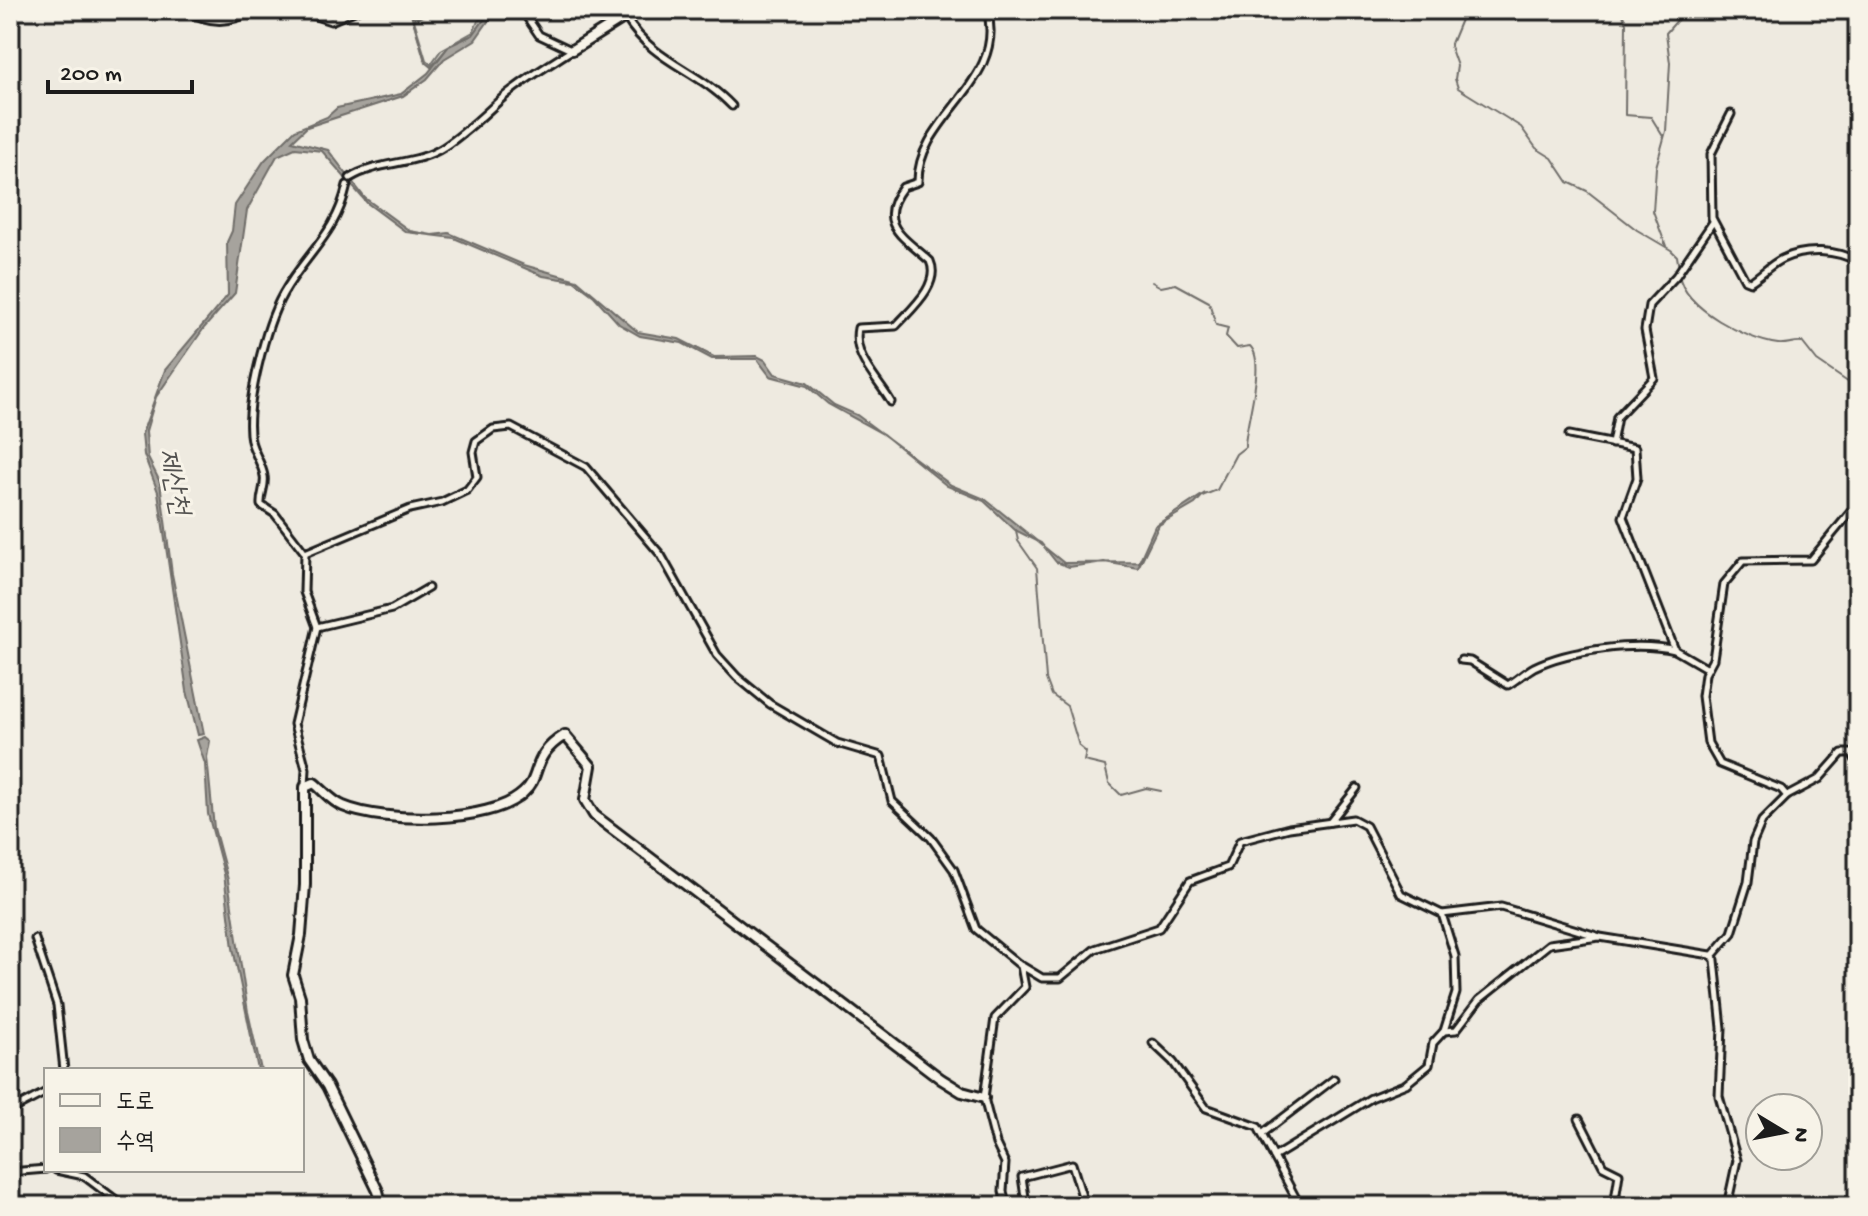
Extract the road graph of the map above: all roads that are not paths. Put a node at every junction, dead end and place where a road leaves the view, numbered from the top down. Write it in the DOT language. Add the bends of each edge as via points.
graph roads {
  1 [pos="185,10"];
  2 [pos="297,10"];
  3 [pos="357,10"];
  4 [pos="522,10"];
  5 [pos="636,10"];
  6 [pos="987,10"];
  7 [pos="253,11"];
  8 [pos="626,18"];
  9 [pos="572,50"];
  10 [pos="732,106"];
  11 [pos="1731,114"];
  12 [pos="350,178"];
  13 [pos="347,185"];
  14 [pos="1713,222"];
  15 [pos="1858,262"];
  16 [pos="891,402"];
  17 [pos="1569,435"];
  18 [pos="1612,444"];
  19 [pos="1858,503"];
  20 [pos="305,553"];
  21 [pos="428,588"];
  22 [pos="317,627"];
  23 [pos="1675,650"];
  24 [pos="1461,660"];
  25 [pos="1706,668"];
  26 [pos="1858,764"];
  27 [pos="305,787"];
  28 [pos="1357,788"];
  29 [pos="1787,796"];
  30 [pos="1330,822"];
  31 [pos="1442,914"];
  32 [pos="1600,937"];
  33 [pos="35,939"];
  34 [pos="1712,956"];
  35 [pos="1021,966"];
  36 [pos="1444,1031"];
  37 [pos="1153,1043"];
  38 [pos="64,1068"];
  39 [pos="1334,1079"];
  40 [pos="44,1093"];
  41 [pos="984,1098"];
  42 [pos="10,1111"];
  43 [pos="1579,1119"];
  44 [pos="1262,1134"];
  45 [pos="1274,1157"];
  46 [pos="44,1169"];
  47 [pos="10,1172"];
  48 [pos="65,1172"];
  49 [pos="1025,1197"];
  50 [pos="124,1206"];
  51 [pos="382,1206"];
  52 [pos="1006,1206"];
  53 [pos="1085,1206"];
  54 [pos="1300,1206"];
  55 [pos="1614,1206"];
  56 [pos="1727,1206"];
  1 -- 7 [label="street" via="215,23"];
  2 -- 3 [label="street" via="331,21"];
  4 -- 9 [label="street" via="539,35"];
  5 -- 8 [label="street"];
  6 -- 16 [label="street" via="989,48 972,87 928,145 918,182 903,187 891,209 893,224 931,263 932,276 917,305 898,324 858,328 862,357"];
  8 -- 9 [label="street"];
  8 -- 10 [label="street" via="644,44 708,83"];
  9 -- 12 [label="street" via="502,98 443,148 371,167"];
  11 -- 14 [label="street" via="1711,154"];
  13 -- 20 [label="street" via="330,234 282,296 264,339 252,397 251,441 264,475 261,505 275,514"];
  14 -- 15 [label="street" via="1747,282 1796,255 1833,251"];
  14 -- 18 [label="street" via="1649,305 1645,330 1654,378 1619,413"];
  17 -- 18 [label="street"];
  18 -- 23 [label="street" via="1635,448 1637,478 1623,517"];
  19 -- 25 [label="street" via="1811,560 1738,564 1724,584 1713,659"];
  20 -- 22 [label="street" via="304,592"];
  20 -- 35 [label="street" via="467,490 477,477 476,441 493,429 516,428 586,467 664,560 713,648 737,677 770,704 837,743 881,756 892,801 931,838 954,870 976,929"];
  21 -- 22 [label="street" via="392,609"];
  22 -- 27 [label="street" via="294,724 306,769"];
  23 -- 24 [label="street" via="1573,651 1531,668 1508,685"];
  23 -- 25 [label="street"];
  25 -- 29 [label="street" via="1702,696 1710,751 1720,764"];
  26 -- 29 [label="street" via="1852,753 1842,753 1819,779"];
  27 -- 41 [label="street" via="314,783 351,809 410,819 485,812 524,793 542,754 567,735 591,766 585,800 594,815 917,1062 958,1090"];
  27 -- 51 [label="street" via="305,889 293,975 303,1040"];
  28 -- 30 [label="street"];
  29 -- 34 [label="street" via="1759,828 1732,933"];
  30 -- 31 [label="street" via="1353,819 1366,826 1401,894"];
  30 -- 35 [label="street" via="1240,841 1228,867 1190,881 1159,928 1095,949 1060,978 1042,978"];
  31 -- 32 [label="street" via="1501,907"];
  31 -- 36 [label="street" via="1454,950 1457,984"];
  32 -- 34 [label="street"];
  32 -- 36 [label="street" via="1549,944 1479,1000 1456,1030"];
  33 -- 38 [label="street" via="57,1005"];
  34 -- 56 [label="street" via="1722,1028 1719,1096 1737,1160"];
  35 -- 41 [label="street" via="1025,987 995,1018"];
  36 -- 45 [label="street" via="1433,1043 1429,1065 1412,1080 1371,1098"];
  37 -- 44 [label="street" via="1206,1108 1253,1124"];
  39 -- 44 [label="street"];
  40 -- 42 [label="street"];
  41 -- 52 [label="street" via="1005,1163"];
  43 -- 55 [label="street" via="1603,1166 1619,1174"];
  44 -- 45 [label="street"];
  45 -- 54 [label="street"];
  46 -- 47 [label="street"];
  48 -- 50 [label="street" via="84,1176"];
  49 -- 53 [label="street" via="1022,1177 1072,1164"];
}
